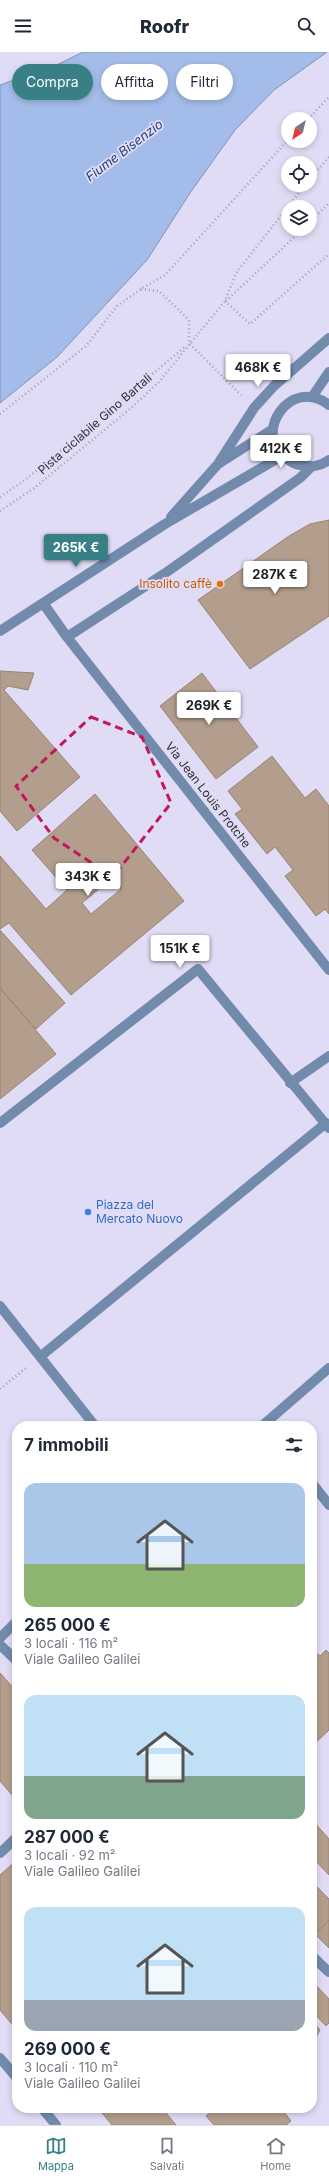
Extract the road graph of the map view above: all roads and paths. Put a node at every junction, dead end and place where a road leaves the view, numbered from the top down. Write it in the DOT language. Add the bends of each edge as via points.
graph roads {
  1 [pos="329,97"];
  2 [pos="315,112"];
  3 [pos="281,148"];
  4 [pos="329,158"];
  5 [pos="317,171"];
  6 [pos="300,192"];
  7 [pos="329,203"];
  8 [pos="317,215"];
  9 [pos="296,236"];
  10 [pos="329,254"];
  11 [pos="141,289"];
  12 [pos="226,301"];
  13 [pos="329,338"];
  14 [pos="189,343"];
  15 [pos="329,372"];
  16 [pos="312,397"];
  17 [pos="329,406"];
  18 [pos="254,408"];
  19 [pos="0,414"];
  20 [pos="273,429"];
  21 [pos="282,456"];
  22 [pos="328,461"];
  23 [pos="218,464"];
  24 [pos="311,467"];
  25 [pos="0,497"];
  26 [pos="0,511"];
  27 [pos="165,524"];
  28 [pos="43,603"];
  29 [pos="0,631"];
  30 [pos="67,637"];
  31 [pos="329,970"];
  32 [pos="329,1056"];
  33 [pos="290,1083"];
  34 [pos="0,1123"];
  35 [pos="327,1125"];
  36 [pos="0,1306"];
  37 [pos="41,1356"];
  38 [pos="329,1368"];
  39 [pos="0,1389"];
  40 [pos="91,1421"];
  41 [pos="270,1421"];
  42 [pos="317,1490"];
  43 [pos="329,1505"];
  44 [pos="12,1627"];
  45 [pos="0,1638"];
  46 [pos="0,1645"];
  47 [pos="12,1656"];
  48 [pos="12,1840"];
  49 [pos="2,1847"];
  50 [pos="317,1961"];
  51 [pos="329,1972"];
  52 [pos="0,2058"];
  53 [pos="12,2072"];
  54 [pos="46,2113"];
  55 [pos="56,2125"];
  1 -- 2 [label="path"];
  3 -- 11 [label="path" via="165,275"];
  4 -- 5 [label="path"];
  6 -- 12 [label="path, Pista ciclabile Gino Bartali" via="236,273"];
  7 -- 8 [label="path"];
  9 -- 12 [label="path"];
  10 -- 12 [label="path" via="250,324"];
  11 -- 14 [label="path" via="159,291 189,320"];
  11 -- 19 [label="path" via="117,306 86,346"];
  12 -- 14 [label="path, Pista ciclabile Gino Bartali"];
  13 -- 18 [label="street" via="274,386"];
  14 -- 18 [label="path"];
  14 -- 25 [label="path" via="25,480"];
  14 -- 26 [label="path, Pista ciclabile Gino Bartali" via="158,383 130,409 33,489"];
  15 -- 16 [label="street"];
  16 -- 17 [label="street" via="321,399"];
  16 -- 20 [label="street" via="303,397 287,403 275,420"];
  18 -- 23 [label="street"];
  20 -- 21 [label="street" via="276,447"];
  20 -- 23 [label="street"];
  21 -- 24 [label="street" via="295,465"];
  21 -- 27 [label="street"];
  22 -- 24 [label="street"];
  23 -- 27 [label="street"];
  24 -- 30 [label="street" via="300,478 164,574"];
  27 -- 28 [label="street"];
  28 -- 29 [label="street"];
  28 -- 30 [label="street, Via Jean Louis Protche"];
  30 -- 31 [label="street, Via Jean Louis Protche"];
  32 -- 33 [label="street"];
  33 -- 34 [label="street" via="198,969"];
  33 -- 35 [label="street"];
  35 -- 37 [label="street"];
  36 -- 37 [label="street"];
  37 -- 39 [label="path"];
  37 -- 40 [label="street"];
  38 -- 41 [label="street"];
  42 -- 43 [label="street"];
  44 -- 45 [label="street"];
  46 -- 47 [label="street"];
  48 -- 49 [label="street"];
  50 -- 51 [label="street"];
  52 -- 53 [label="street"];
  54 -- 55 [label="street"];
}
